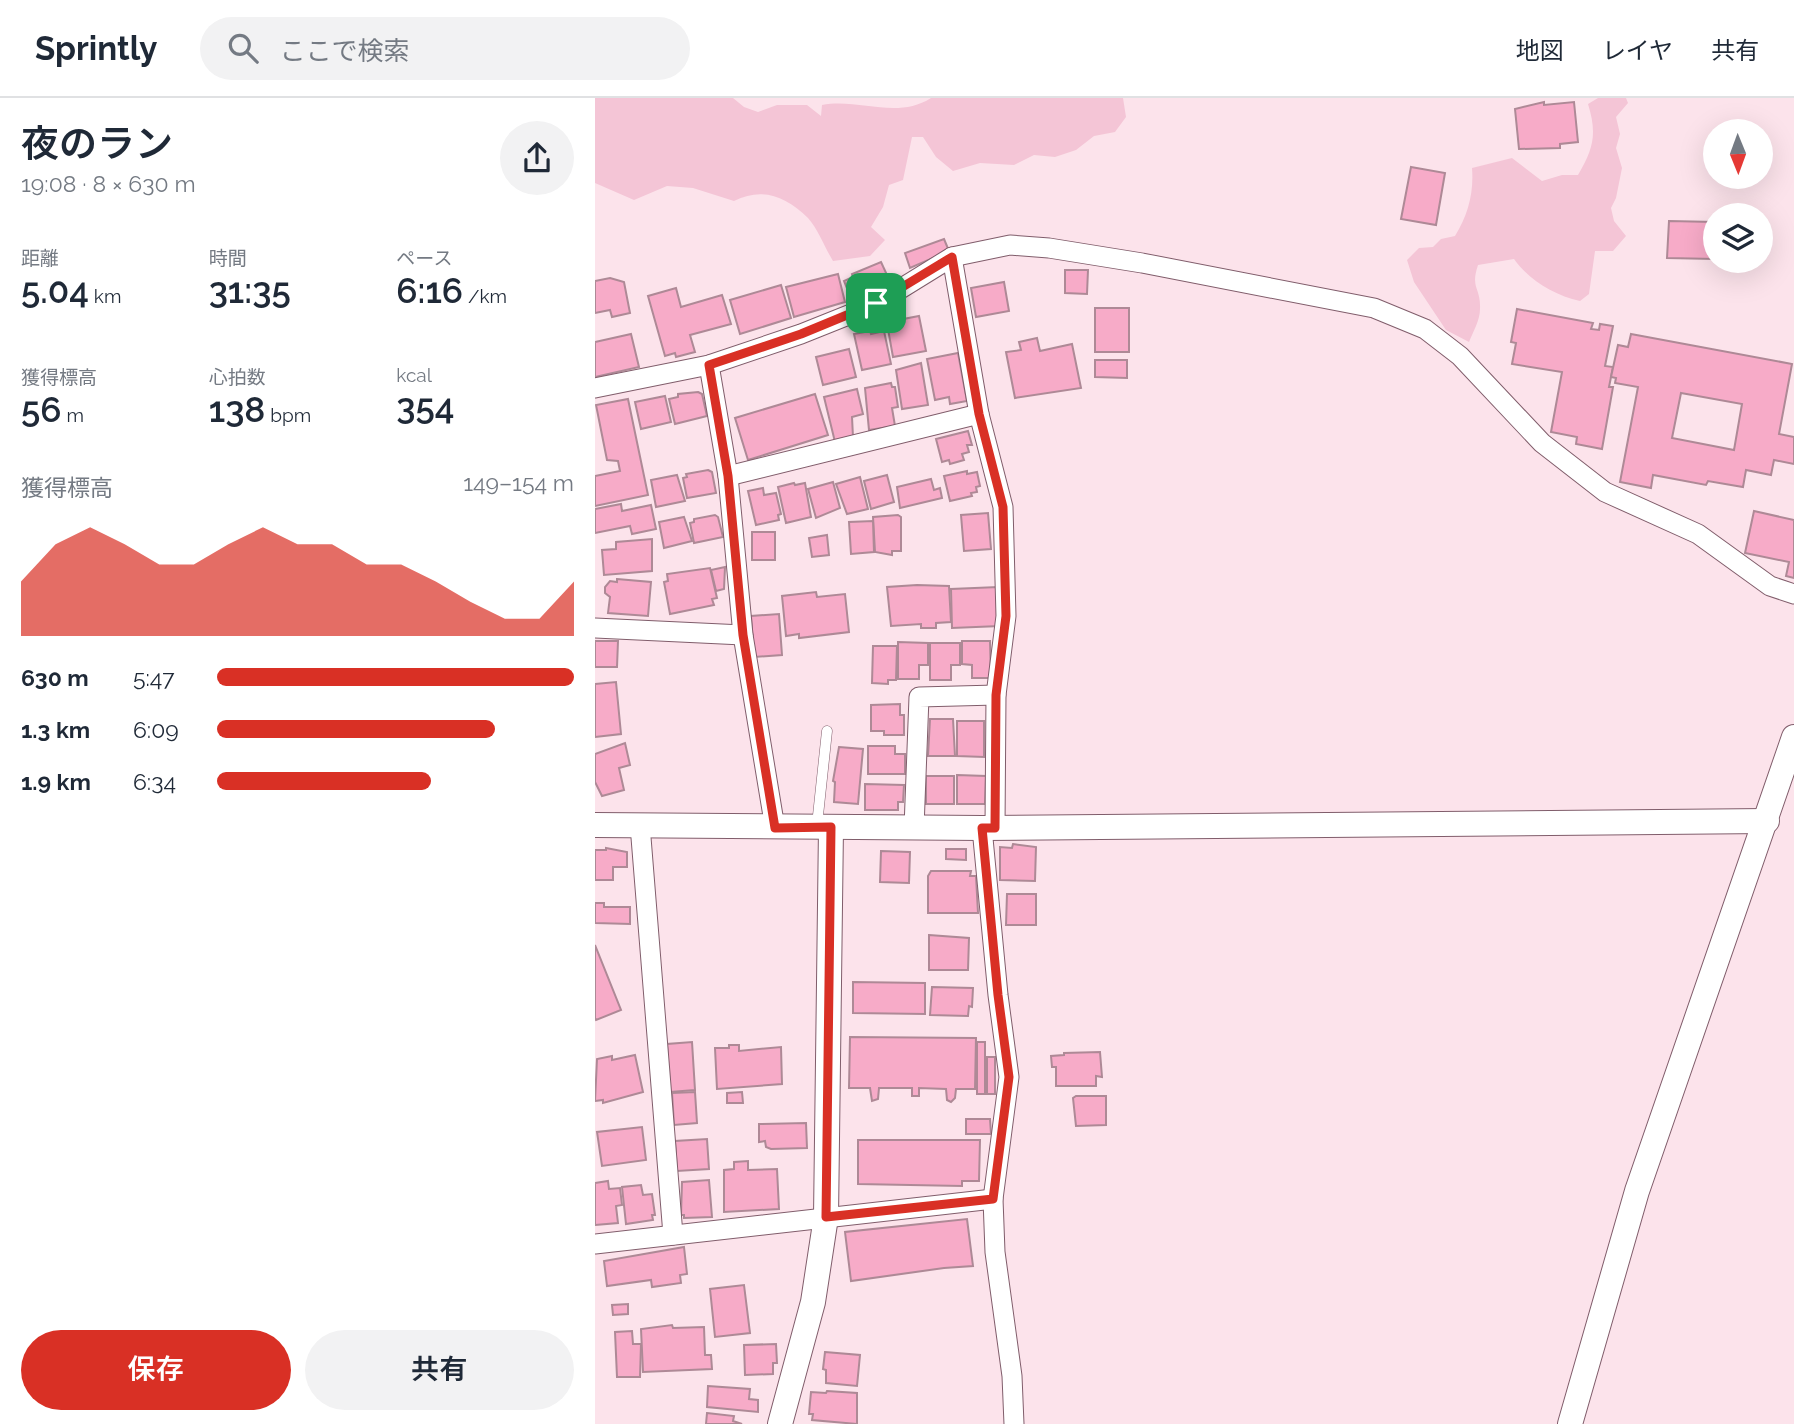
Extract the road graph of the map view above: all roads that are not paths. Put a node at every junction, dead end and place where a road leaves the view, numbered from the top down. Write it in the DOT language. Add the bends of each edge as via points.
graph roads {
  1 [pos="952,257"];
  2 [pos="709,365"];
  3 [pos="595,388"];
  4 [pos="979,414"];
  5 [pos="728,476"];
  6 [pos="1794,594"];
  7 [pos="595,628"];
  8 [pos="743,635"];
  9 [pos="996,695"];
  10 [pos="827,731"];
  11 [pos="1794,737"];
  12 [pos="1786,777"];
  13 [pos="1767,821"];
  14 [pos="595,825"];
  15 [pos="640,825"];
  16 [pos="824,827"];
  17 [pos="775,828"];
  18 [pos="914,828"];
  19 [pos="989,828"];
  20 [pos="993,1199"];
  21 [pos="826,1217"];
  22 [pos="673,1235"];
  23 [pos="595,1244"];
  24 [pos="780,1424"];
  25 [pos="1014,1424"];
  26 [pos="1570,1424"];
  1 -- 2 [label="street" via="876,303"];
  1 -- 4 [label="street"];
  1 -- 6 [label="street" via="1010,246 1049,248 1374,308 1425,329 1460,356 1542,443 1605,492 1698,534 1770,586"];
  2 -- 3 [label="street"];
  2 -- 5 [label="street"];
  4 -- 5 [label="street"];
  4 -- 9 [label="street" via="1003,507 1006,616"];
  5 -- 8 [label="street"];
  7 -- 8 [label="street"];
  8 -- 17 [label="street"];
  9 -- 18 [label="street" via="919,697"];
  9 -- 19 [label="street"];
  10 -- 16 [label="lane"];
  11 -- 12 [label="street"];
  12 -- 13 [label="street"];
  13 -- 19 [label="street"];
  13 -- 26 [label="street" via="1637,1191"];
  14 -- 15 [label="street"];
  15 -- 17 [label="street"];
  15 -- 22 [label="street"];
  16 -- 17 [label="street"];
  16 -- 18 [label="street"];
  16 -- 21 [label="street"];
  18 -- 19 [label="street"];
  19 -- 20 [label="street" via="998,995 1009,1077"];
  20 -- 21 [label="street"];
  20 -- 25 [label="street"];
  21 -- 22 [label="street"];
  21 -- 24 [label="street" via="813,1302"];
  22 -- 23 [label="street"];
}
